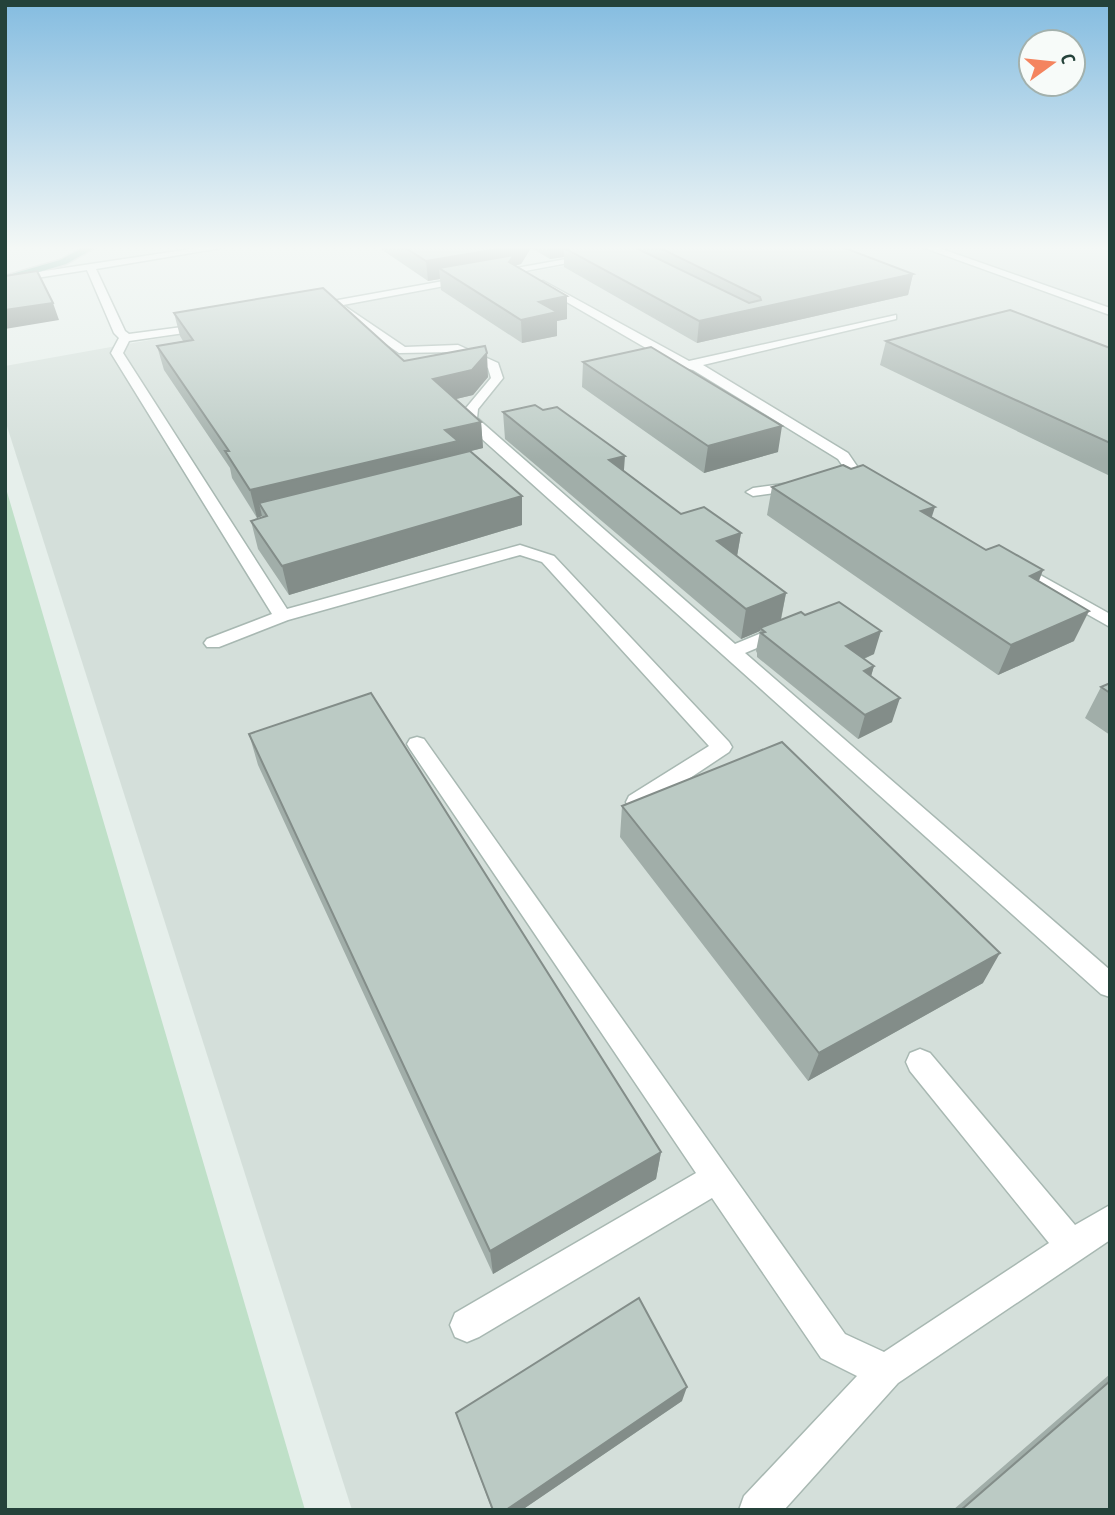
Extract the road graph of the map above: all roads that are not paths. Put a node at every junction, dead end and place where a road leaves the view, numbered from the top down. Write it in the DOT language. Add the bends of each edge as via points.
graph roads {
  1 [pos="113,318"];
  2 [pos="349,318"];
  3 [pos="602,318"];
  4 [pos="889,318"];
  5 [pos="215,325"];
  6 [pos="125,337"];
  7 [pos="689,365"];
  8 [pos="863,478"];
  9 [pos="835,482"];
  10 [pos="808,485"];
  11 [pos="753,492"];
  12 [pos="886,492"];
  13 [pos="1004,560"];
  14 [pos="282,615"];
  15 [pos="1110,622"];
  16 [pos="803,623"];
  17 [pos="213,643"];
  18 [pos="731,652"];
  19 [pos="417,744"];
  20 [pos="638,802"];
  21 [pos="1110,986"];
  22 [pos="919,1062"];
  23 [pos="716,1178"];
  24 [pos="1110,1221"];
  25 [pos="1072,1246"];
  26 [pos="467,1325"];
  27 [pos="886,1371"];
  28 [pos="758,1510"];
  1 -- 6 [label="street"];
  2 -- 18 [label="street" via="403,351 458,348 494,366 497,378 472,408 470,419"];
  3 -- 7 [label="street"];
  4 -- 7 [label="street"];
  5 -- 6 [label="street"];
  6 -- 14 [label="street" via="117,353 237,531"];
  7 -- 8 [label="street" via="843,456"];
  8 -- 9 [label="street"];
  8 -- 12 [label="street"];
  10 -- 11 [label="street"];
  13 -- 15 [label="street"];
  14 -- 17 [label="street"];
  14 -- 20 [label="street" via="520,550 548,559 722,747"];
  16 -- 18 [label="street"];
  18 -- 21 [label="street"];
  19 -- 23 [label="street"];
  22 -- 25 [label="street"];
  23 -- 26 [label="street"];
  23 -- 27 [label="street" via="833,1346"];
  24 -- 25 [label="street"];
  25 -- 27 [label="street"];
  27 -- 28 [label="street"];
}
